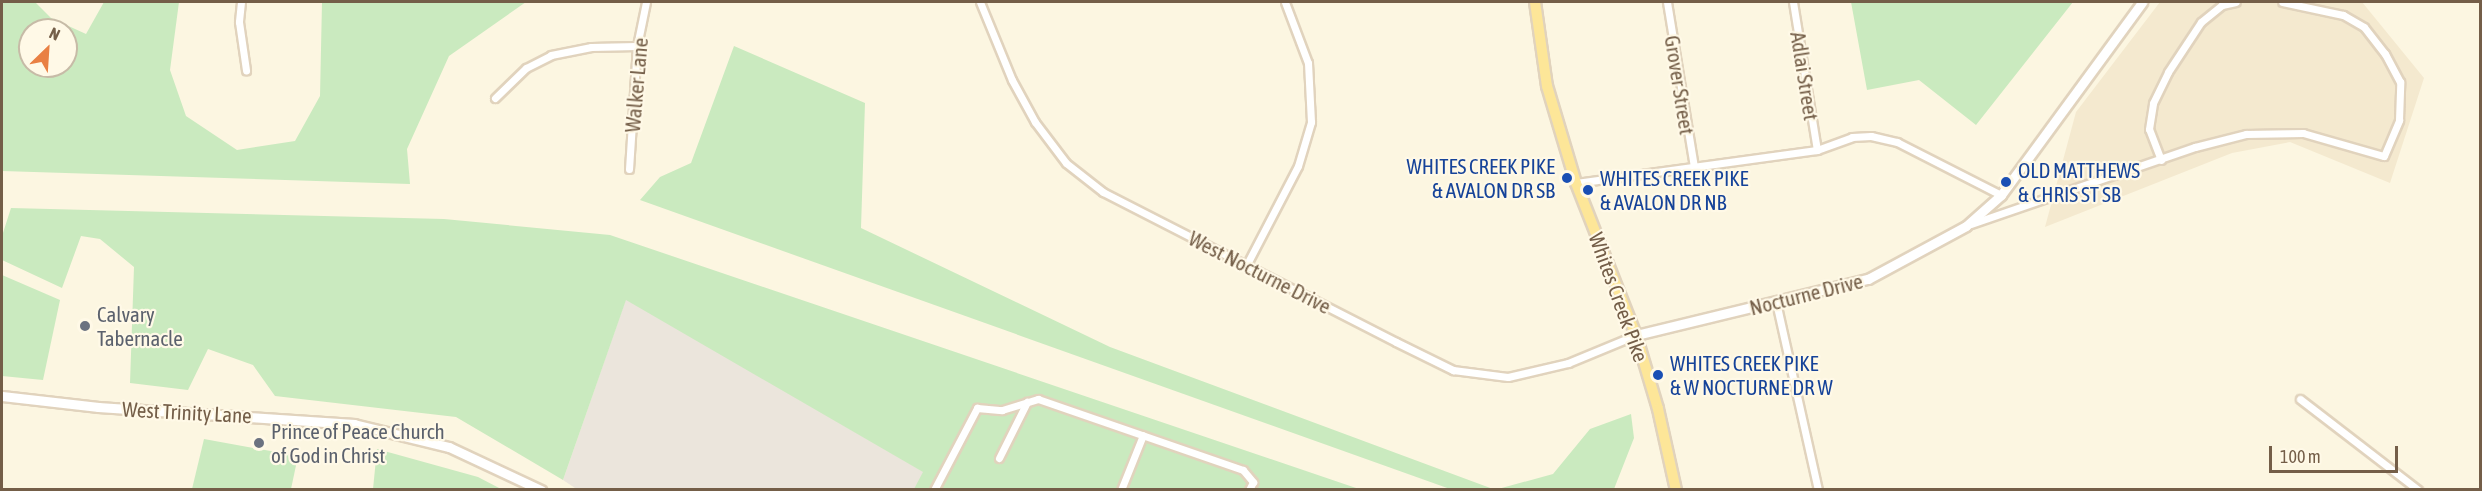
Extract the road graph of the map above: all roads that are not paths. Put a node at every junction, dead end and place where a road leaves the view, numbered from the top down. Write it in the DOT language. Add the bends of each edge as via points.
graph roads {
  1 [pos="241,2"];
  2 [pos="646,2"];
  3 [pos="980,2"];
  4 [pos="1285,2"];
  5 [pos="1535,2"];
  6 [pos="1667,2"];
  7 [pos="1792,2"];
  8 [pos="2142,2"];
  9 [pos="2236,2"];
  10 [pos="2282,2"];
  11 [pos="638,46"];
  12 [pos="246,70"];
  13 [pos="495,98"];
  14 [pos="1817,150"];
  15 [pos="2161,160"];
  16 [pos="1694,167"];
  17 [pos="629,169"];
  18 [pos="1576,183"];
  19 [pos="2001,195"];
  20 [pos="1966,226"];
  21 [pos="1247,264"];
  22 [pos="1776,302"];
  23 [pos="1636,335"];
  24 [pos="2,396"];
  25 [pos="2300,399"];
  26 [pos="1027,402"];
  27 [pos="1143,435"];
  28 [pos="999,458"];
  29 [pos="541,489"];
  30 [pos="934,489"];
  31 [pos="1121,489"];
  32 [pos="1249,489"];
  33 [pos="1676,489"];
  34 [pos="1818,489"];
  35 [pos="2418,489"];
  1 -- 12 [label="street" via="239,22"];
  2 -- 11 [label="street, Walker Lane"];
  3 -- 21 [label="street, West Nocturne Drive" via="1012,80 1035,122 1066,162 1103,192"];
  4 -- 21 [label="street" via="1308,63 1311,122 1298,166"];
  5 -- 18 [label="main road, Whites Creek Pike" via="1547,86"];
  6 -- 16 [label="street, Grover Street"];
  7 -- 14 [label="street, Adlai Street"];
  8 -- 19 [label="street, Nocturne Drive"];
  9 -- 15 [label="street" via="2222,5 2201,22 2180,51 2153,103 2149,129"];
  10 -- 15 [label="street" via="2343,15 2364,27 2385,54 2400,82 2399,120 2384,156 2329,138 2266,131 2225,138"];
  11 -- 13 [label="street" via="591,47 551,55 526,68"];
  11 -- 17 [label="street, Walker Lane"];
  14 -- 16 [label="street"];
  14 -- 19 [label="street" via="1852,137 1871,136 1897,142"];
  15 -- 20 [label="street"];
  16 -- 18 [label="street"];
  18 -- 23 [label="main road, Whites Creek Pike"];
  19 -- 20 [label="street, Nocturne Drive"];
  20 -- 22 [label="street, Nocturne Drive" via="1868,279"];
  21 -- 23 [label="street, West Nocturne Drive" via="1396,342 1470,374 1508,377 1543,371"];
  22 -- 23 [label="street, Nocturne Drive"];
  22 -- 34 [label="street"];
  23 -- 33 [label="main road, Whites Creek Pike"];
  24 -- 29 [label="street, West Trinity Lane" via="98,407 354,424 449,447"];
  25 -- 35 [label="street"];
  26 -- 27 [label="street" via="1038,399"];
  26 -- 28 [label="street"];
  26 -- 30 [label="street" via="1002,410 977,408"];
  27 -- 31 [label="street"];
  27 -- 32 [label="street" via="1244,470 1253,482"];
}
